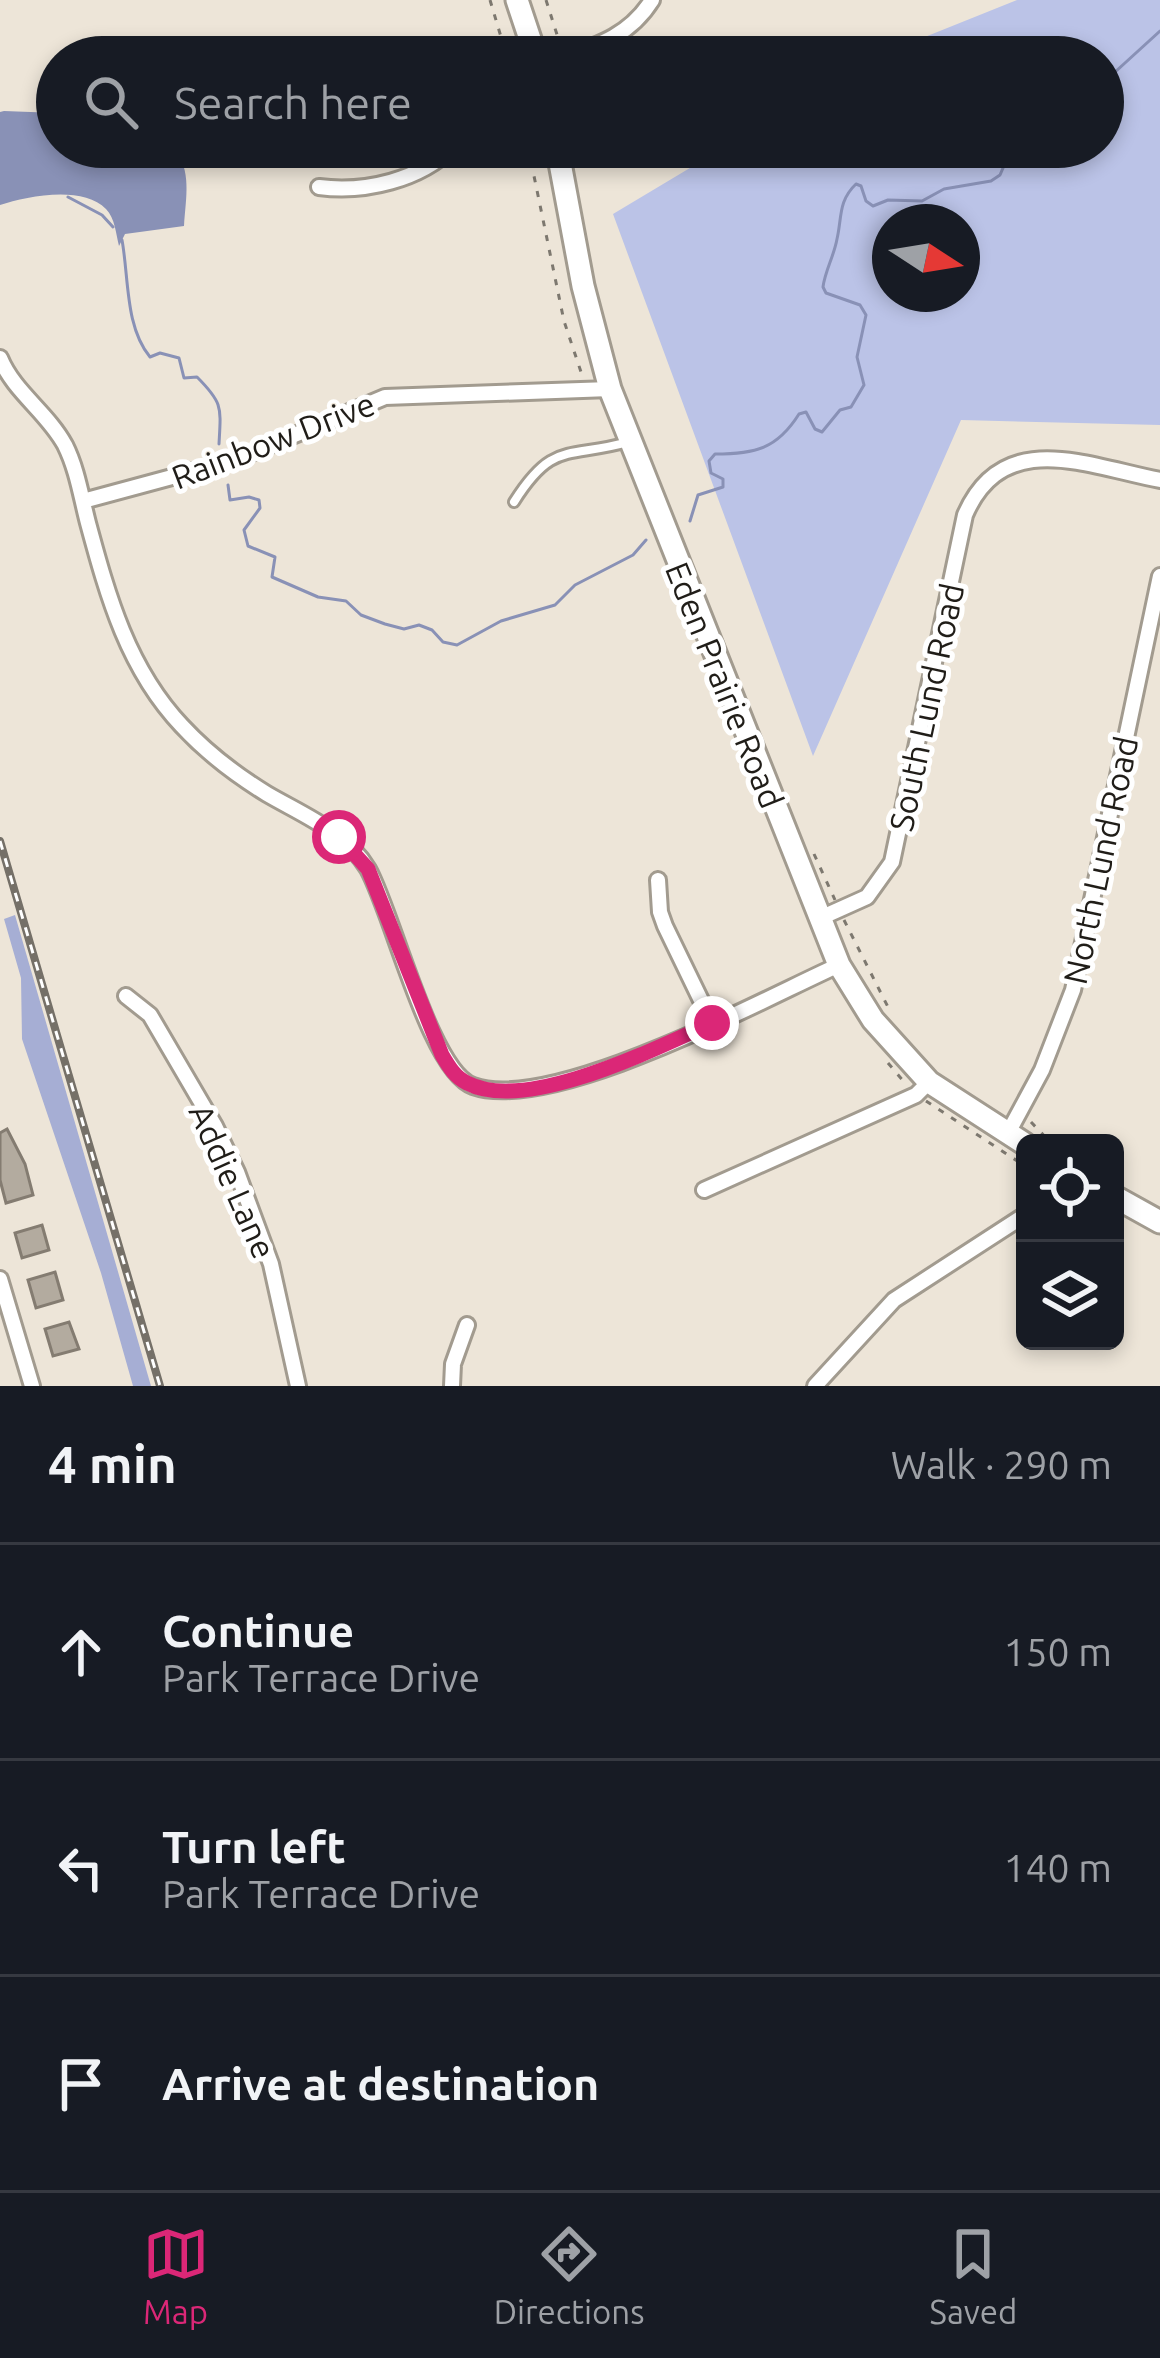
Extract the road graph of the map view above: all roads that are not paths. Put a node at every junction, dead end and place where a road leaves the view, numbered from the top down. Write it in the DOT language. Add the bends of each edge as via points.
graph roads {
  1 [pos="517,0"];
  2 [pos="652,0"];
  3 [pos="529,36"];
  4 [pos="618,36"];
  5 [pos="427,168"];
  6 [pos="561,168"];
  7 [pos="319,187"];
  8 [pos="1,358"];
  9 [pos="599,390"];
  10 [pos="629,442"];
  11 [pos="1160,480"];
  12 [pos="83,501"];
  13 [pos="514,502"];
  14 [pos="1160,576"];
  15 [pos="658,880"];
  16 [pos="829,915"];
  17 [pos="838,965"];
  18 [pos="126,996"];
  19 [pos="712,1023"];
  20 [pos="929,1082"];
  21 [pos="1017,1130"];
  22 [pos="704,1190"];
  23 [pos="1124,1202"];
  24 [pos="1016,1220"];
  25 [pos="1160,1222"];
  26 [pos="0,1279"];
  27 [pos="467,1325"];
  28 [pos="32,1386"];
  29 [pos="298,1386"];
  30 [pos="452,1386"];
  31 [pos="815,1386"];
  1 -- 3 [label="main road"];
  2 -- 4 [label="street"];
  5 -- 7 [label="street" via="353,189"];
  6 -- 9 [label="main road, Eden Prairie Road"];
  8 -- 12 [label="street" via="65,446"];
  9 -- 10 [label="main road, Eden Prairie Road"];
  9 -- 12 [label="street, Rainbow Drive" via="385,397 235,460"];
  10 -- 13 [label="lane" via="563,451"];
  10 -- 16 [label="main road, Eden Prairie Road"];
  11 -- 16 [label="street, South Lund Road" via="1032,458 986,480 965,515 892,862 867,897"];
  12 -- 19 [label="street" via="119,626 155,693 221,762 355,851 442,1055 461,1081 492,1090 557,1083"];
  14 -- 21 [label="street, North Lund Road" via="1073,990"];
  15 -- 19 [label="street" via="660,912"];
  16 -- 17 [label="main road, Eden Prairie Road"];
  17 -- 19 [label="street"];
  17 -- 20 [label="main road, Eden Prairie Road" via="873,1020"];
  18 -- 29 [label="street, Addie Lane" via="150,1015 237,1172 271,1264"];
  20 -- 21 [label="main road, Eden Prairie Road"];
  20 -- 22 [label="street"];
  23 -- 25 [label="main road"];
  24 -- 31 [label="street" via="894,1300"];
  26 -- 28 [label="street"];
  27 -- 30 [label="street"];
}
